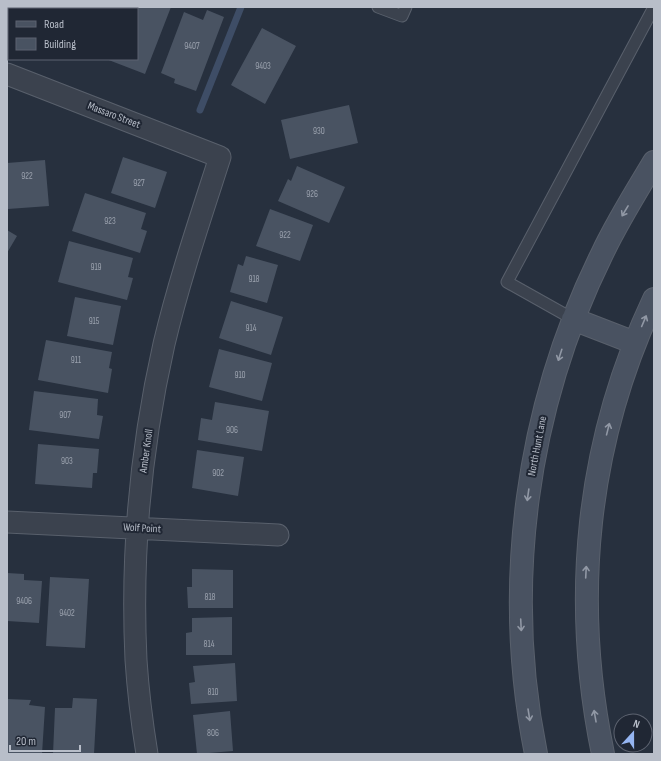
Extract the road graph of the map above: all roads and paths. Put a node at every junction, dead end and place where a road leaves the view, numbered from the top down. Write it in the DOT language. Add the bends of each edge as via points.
graph roads {
  1 [pos="378,7"];
  2 [pos="406,7"];
  3 [pos="654,7"];
  4 [pos="7,74"];
  5 [pos="220,157"];
  6 [pos="654,162"];
  7 [pos="654,299"];
  8 [pos="573,319"];
  9 [pos="634,343"];
  10 [pos="7,522"];
  11 [pos="138,527"];
  12 [pos="278,535"];
  13 [pos="146,754"];
  14 [pos="536,754"];
  15 [pos="603,754"];
  1 -- 2 [label="lane" via="402,16"];
  3 -- 8 [label="lane" via="507,282"];
  4 -- 5 [label="street, Massaro Street"];
  5 -- 11 [label="street, Amber Knoll" via="180,283 164,344 152,408"];
  6 -- 8 [label="main road, North Hunt Lane, one-way" via="602,254"];
  9 -- 7 [label="main road, one-way"];
  8 -- 9 [label="main road"];
  8 -- 14 [label="main road, North Hunt Lane, one-way" via="561,351 543,416 530,476 523,537 520,606 522,642 527,705"];
  15 -- 9 [label="main road, one-way" via="592,694 587,642 588,545 595,488 605,438"];
  10 -- 11 [label="street, Wolf Point"];
  11 -- 12 [label="street, Wolf Point"];
  11 -- 13 [label="street, Amber Knoll" via="136,661"];
}
